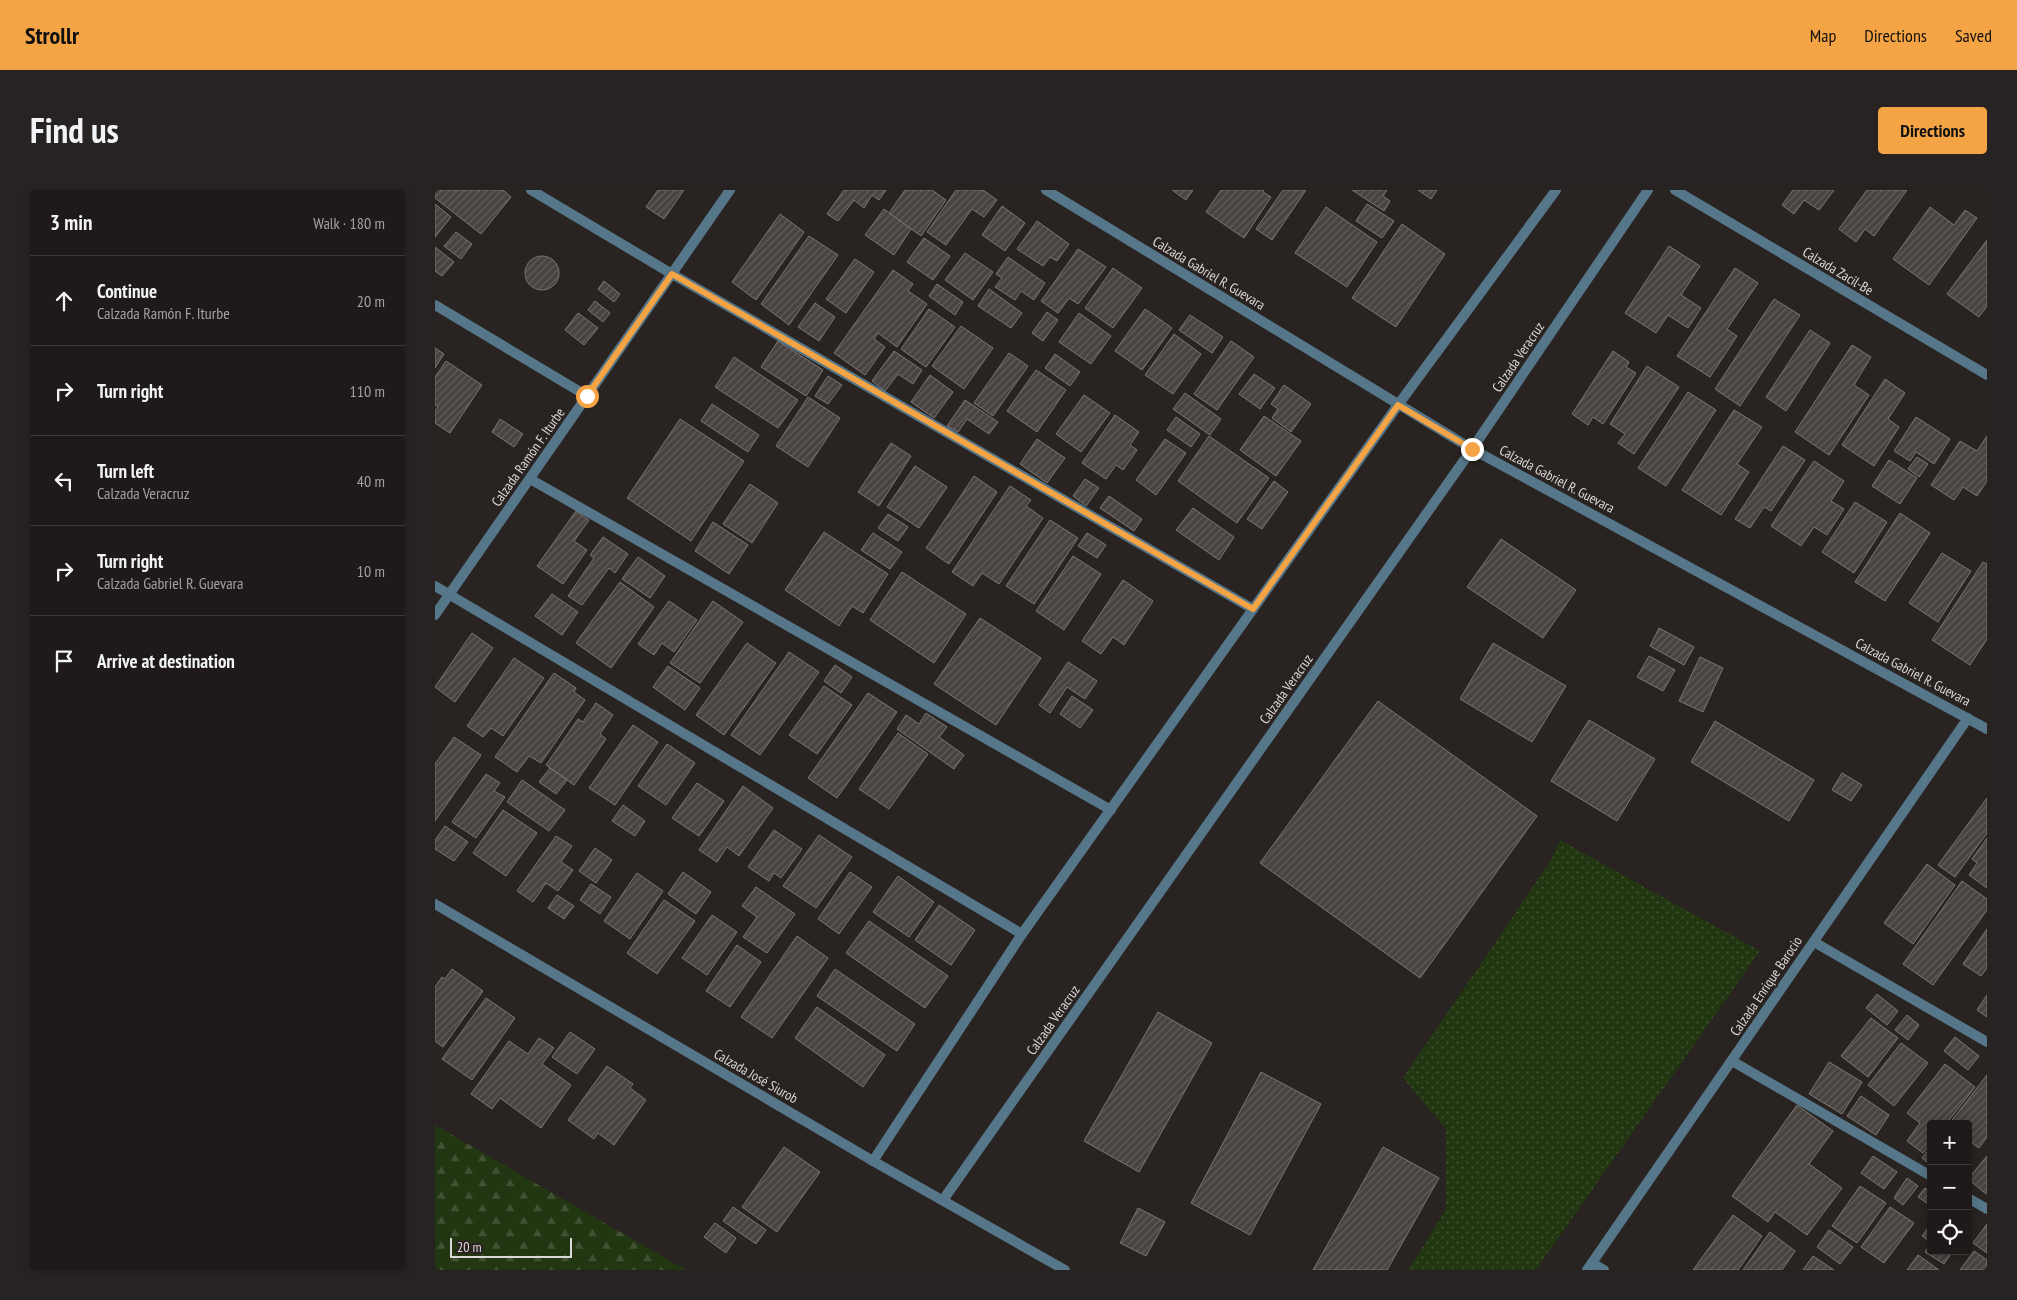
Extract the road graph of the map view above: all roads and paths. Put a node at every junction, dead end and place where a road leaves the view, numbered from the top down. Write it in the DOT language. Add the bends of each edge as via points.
graph roads {
  1 [pos="531,190"];
  2 [pos="730,190"];
  3 [pos="1046,190"];
  4 [pos="1556,190"];
  5 [pos="1648,190"];
  6 [pos="1675,190"];
  7 [pos="672,274"];
  8 [pos="435,305"];
  9 [pos="1987,375"];
  10 [pos="587,396"];
  11 [pos="1398,405"];
  12 [pos="1472,449"];
  13 [pos="529,479"];
  14 [pos="435,586"];
  15 [pos="450,594"];
  16 [pos="1253,609"];
  17 [pos="435,615"];
  18 [pos="1968,718"];
  19 [pos="1987,729"];
  20 [pos="1111,810"];
  21 [pos="435,904"];
  22 [pos="1022,934"];
  23 [pos="1814,942"];
  24 [pos="1987,1042"];
  25 [pos="1732,1061"];
  26 [pos="873,1161"];
  27 [pos="1927,1174"];
  28 [pos="943,1200"];
  29 [pos="1972,1200"];
  30 [pos="1987,1209"];
  31 [pos="1590,1267"];
  32 [pos="1065,1270"];
  33 [pos="1604,1270"];
  1 -- 7 [label="street"];
  2 -- 7 [label="street, Calzada Ramón F. Iturbe"];
  3 -- 11 [label="street, Calzada Gabriel R. Guevara"];
  4 -- 11 [label="street"];
  5 -- 12 [label="street, Calzada Veracruz"];
  6 -- 9 [label="street, Calzada Zacil-Be"];
  7 -- 10 [label="street, Calzada Ramón F. Iturbe"];
  7 -- 16 [label="street"];
  8 -- 10 [label="street"];
  10 -- 13 [label="street, Calzada Ramón F. Iturbe"];
  11 -- 12 [label="street, Calzada Gabriel R. Guevara"];
  11 -- 16 [label="street"];
  12 -- 18 [label="street, Calzada Gabriel R. Guevara"];
  12 -- 28 [label="street, Calzada Veracruz"];
  13 -- 15 [label="street, Calzada Ramón F. Iturbe"];
  13 -- 20 [label="street"];
  14 -- 15 [label="street"];
  15 -- 17 [label="street, Calzada Ramón F. Iturbe"];
  15 -- 22 [label="street"];
  16 -- 20 [label="street"];
  18 -- 19 [label="street, Calzada Gabriel R. Guevara"];
  18 -- 23 [label="street, Calzada Enrique Barocio"];
  20 -- 22 [label="street"];
  21 -- 26 [label="street, Calzada José Siurob"];
  22 -- 26 [label="street"];
  23 -- 24 [label="street"];
  23 -- 25 [label="street, Calzada Enrique Barocio"];
  25 -- 27 [label="street"];
  25 -- 31 [label="street, Calzada Enrique Barocio"];
  26 -- 28 [label="street, Calzada José Siurob"];
  28 -- 32 [label="street, Calzada José Siurob"];
  29 -- 30 [label="street"];
  31 -- 33 [label="street"];
}
